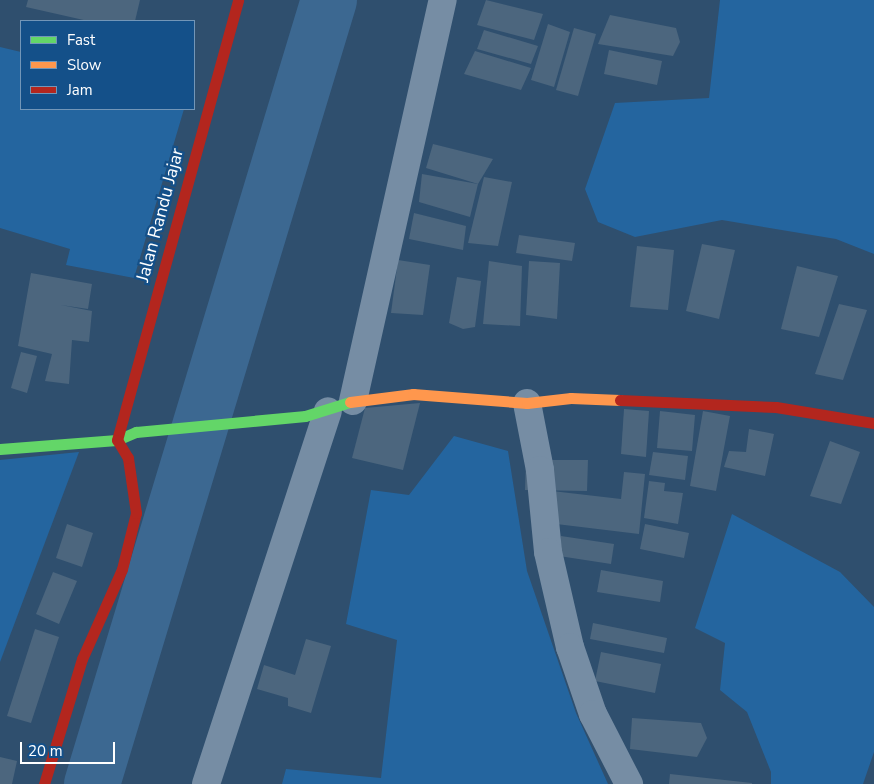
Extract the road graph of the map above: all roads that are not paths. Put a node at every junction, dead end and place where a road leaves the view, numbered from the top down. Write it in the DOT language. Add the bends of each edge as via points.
graph roads {
  1 [pos="238,0"];
  2 [pos="443,0"];
  3 [pos="353,401"];
  4 [pos="528,403"];
  5 [pos="317,414"];
  6 [pos="874,423"];
  7 [pos="117,440"];
  8 [pos="0,450"];
  9 [pos="44,784"];
  10 [pos="206,784"];
  11 [pos="629,784"];
  1 -- 7 [label="street, Jalan Randu Jajar"];
  2 -- 3 [label="street"];
  3 -- 4 [label="street" via="413,394"];
  3 -- 5 [label="street"];
  4 -- 6 [label="street" via="572,398 776,407"];
  4 -- 11 [label="street" via="540,470 548,552 570,646 593,714"];
  5 -- 7 [label="street" via="136,432"];
  5 -- 10 [label="street"];
  7 -- 8 [label="street"];
  7 -- 9 [label="street" via="128,458 136,513 122,569 82,659"];
}
